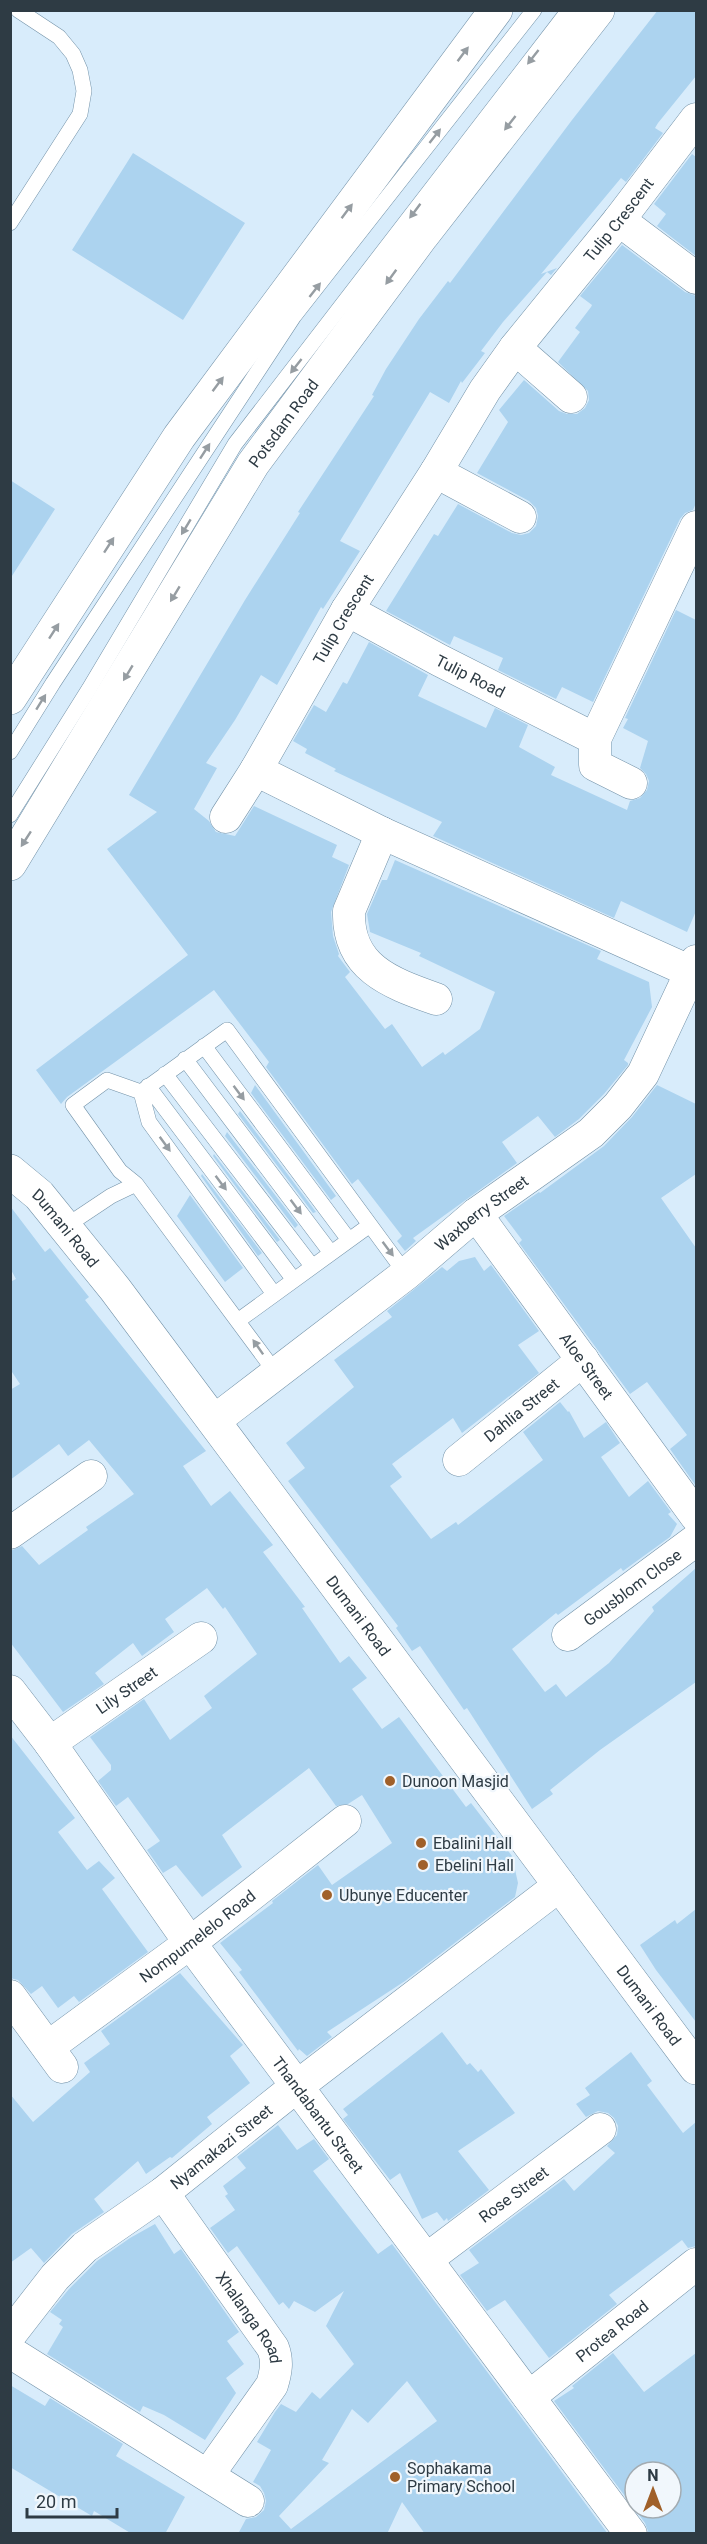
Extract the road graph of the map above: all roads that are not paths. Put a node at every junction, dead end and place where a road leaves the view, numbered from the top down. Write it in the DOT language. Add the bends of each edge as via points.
graph roads {
  1 [pos="18,10"];
  2 [pos="496,10"];
  3 [pos="534,10"];
  4 [pos="569,10"];
  5 [pos="598,10"];
  6 [pos="696,119"];
  7 [pos="619,220"];
  8 [pos="10,223"];
  9 [pos="696,278"];
  10 [pos="515,348"];
  11 [pos="571,397"];
  12 [pos="436,472"];
  13 [pos="520,517"];
  14 [pos="696,527"];
  15 [pos="347,610"];
  16 [pos="10,698"];
  17 [pos="595,739"];
  18 [pos="10,752"];
  19 [pos="256,770"];
  20 [pos="631,783"];
  21 [pos="10,815"];
  22 [pos="226,817"];
  23 [pos="382,833"];
  24 [pos="10,864"];
  25 [pos="695,969"];
  26 [pos="436,999"];
  27 [pos="204,1046"];
  28 [pos="186,1059"];
  29 [pos="165,1074"];
  30 [pos="144,1089"];
  31 [pos="10,1171"];
  32 [pos="136,1184"];
  33 [pos="476,1214"];
  34 [pos="370,1225"];
  35 [pos="66,1226"];
  36 [pos="349,1240"];
  37 [pos="331,1253"];
  38 [pos="312,1266"];
  39 [pos="406,1274"];
  40 [pos="294,1280"];
  41 [pos="274,1294"];
  42 [pos="239,1320"];
  43 [pos="583,1360"];
  44 [pos="276,1373"];
  45 [pos="214,1421"];
  46 [pos="459,1460"];
  47 [pos="91,1476"];
  48 [pos="696,1516"];
  49 [pos="10,1533"];
  50 [pos="696,1540"];
  51 [pos="568,1635"];
  52 [pos="201,1638"];
  53 [pos="10,1691"];
  54 [pos="50,1743"];
  55 [pos="345,1821"];
  56 [pos="560,1885"];
  57 [pos="190,1943"];
  58 [pos="10,1996"];
  59 [pos="696,2068"];
  60 [pos="297,2087"];
  61 [pos="600,2129"];
  62 [pos="163,2193"];
  63 [pos="427,2259"];
  64 [pos="696,2264"];
  65 [pos="10,2335"];
  66 [pos="10,2352"];
  67 [pos="530,2397"];
  68 [pos="208,2475"];
  69 [pos="248,2501"];
  70 [pos="631,2534"];
  1 -- 8 [label="lane" via="59,37 73,54 84,92 80,114"];
  16 -- 2 [label="main road, one-way" via="179,437"];
  18 -- 3 [label="lane, one-way" via="294,316"];
  4 -- 21 [label="lane, one-way" via="235,444"];
  5 -- 24 [label="main road, Potsdam Road, one-way" via="422,236 254,464"];
  6 -- 7 [label="street, Tulip Crescent"];
  7 -- 9 [label="street"];
  7 -- 10 [label="street, Tulip Crescent"];
  10 -- 11 [label="street"];
  10 -- 12 [label="street, Tulip Crescent"];
  12 -- 13 [label="street"];
  12 -- 15 [label="street, Tulip Crescent"];
  14 -- 17 [label="street"];
  15 -- 17 [label="street, Tulip Road"];
  15 -- 19 [label="street, Tulip Crescent"];
  17 -- 20 [label="street" via="595,765"];
  19 -- 22 [label="street, Tulip Crescent"];
  19 -- 23 [label="street"];
  23 -- 25 [label="street"];
  23 -- 26 [label="street" via="349,911 352,938 377,973 396,985"];
  25 -- 33 [label="street, Waxberry Street" via="643,1074 618,1106 591,1133"];
  27 -- 28 [label="lane"];
  27 -- 34 [label="lane" via="227,1030"];
  27 -- 36 [label="lane, one-way"];
  28 -- 29 [label="lane"];
  28 -- 37 [label="lane, one-way"];
  29 -- 30 [label="lane"];
  29 -- 38 [label="lane"];
  30 -- 32 [label="lane" via="107,1080 74,1105 120,1170"];
  30 -- 40 [label="lane, one-way"];
  30 -- 41 [label="lane, one-way" via="149,1122"];
  31 -- 35 [label="main road, Dumani Road" via="39,1195"];
  32 -- 35 [label="lane"];
  32 -- 42 [label="lane"];
  33 -- 39 [label="street, Waxberry Street"];
  33 -- 43 [label="street, Aloe Street"];
  34 -- 36 [label="lane"];
  34 -- 39 [label="lane, one-way"];
  35 -- 45 [label="main road, Dumani Road"];
  36 -- 37 [label="lane"];
  37 -- 38 [label="lane"];
  38 -- 40 [label="lane"];
  39 -- 44 [label="street, Waxberry Street"];
  40 -- 41 [label="lane"];
  41 -- 42 [label="lane"];
  44 -- 42 [label="lane, one-way"];
  43 -- 46 [label="street, Dahlia Street"];
  43 -- 48 [label="street, Aloe Street"];
  44 -- 45 [label="street, Waxberry Street"];
  45 -- 56 [label="main road, Dumani Road"];
  47 -- 49 [label="street"];
  50 -- 51 [label="street, Gousblom Close"];
  52 -- 54 [label="street, Lily Street"];
  53 -- 54 [label="street, Thandabantu Street"];
  54 -- 57 [label="street, Thandabantu Street"];
  55 -- 57 [label="street, Nompumelelo Road"];
  56 -- 59 [label="main road, Dumani Road"];
  56 -- 60 [label="street, Nyamakazi Street"];
  57 -- 58 [label="street, Nompumelelo Road" via="55,2057"];
  57 -- 60 [label="street, Thandabantu Street"];
  60 -- 62 [label="street, Nyamakazi Street"];
  60 -- 63 [label="street, Thandabantu Street"];
  61 -- 63 [label="street, Rose Street"];
  62 -- 65 [label="street, Nyamakazi Street" via="85,2247 55,2277"];
  62 -- 68 [label="street, Xhalanga Road" via="245,2306 276,2356 272,2385"];
  63 -- 67 [label="street, Thandabantu Street"];
  64 -- 67 [label="street, Protea Road"];
  66 -- 68 [label="street"];
  67 -- 70 [label="street, Thandabantu Street"];
  68 -- 69 [label="street"];
}
